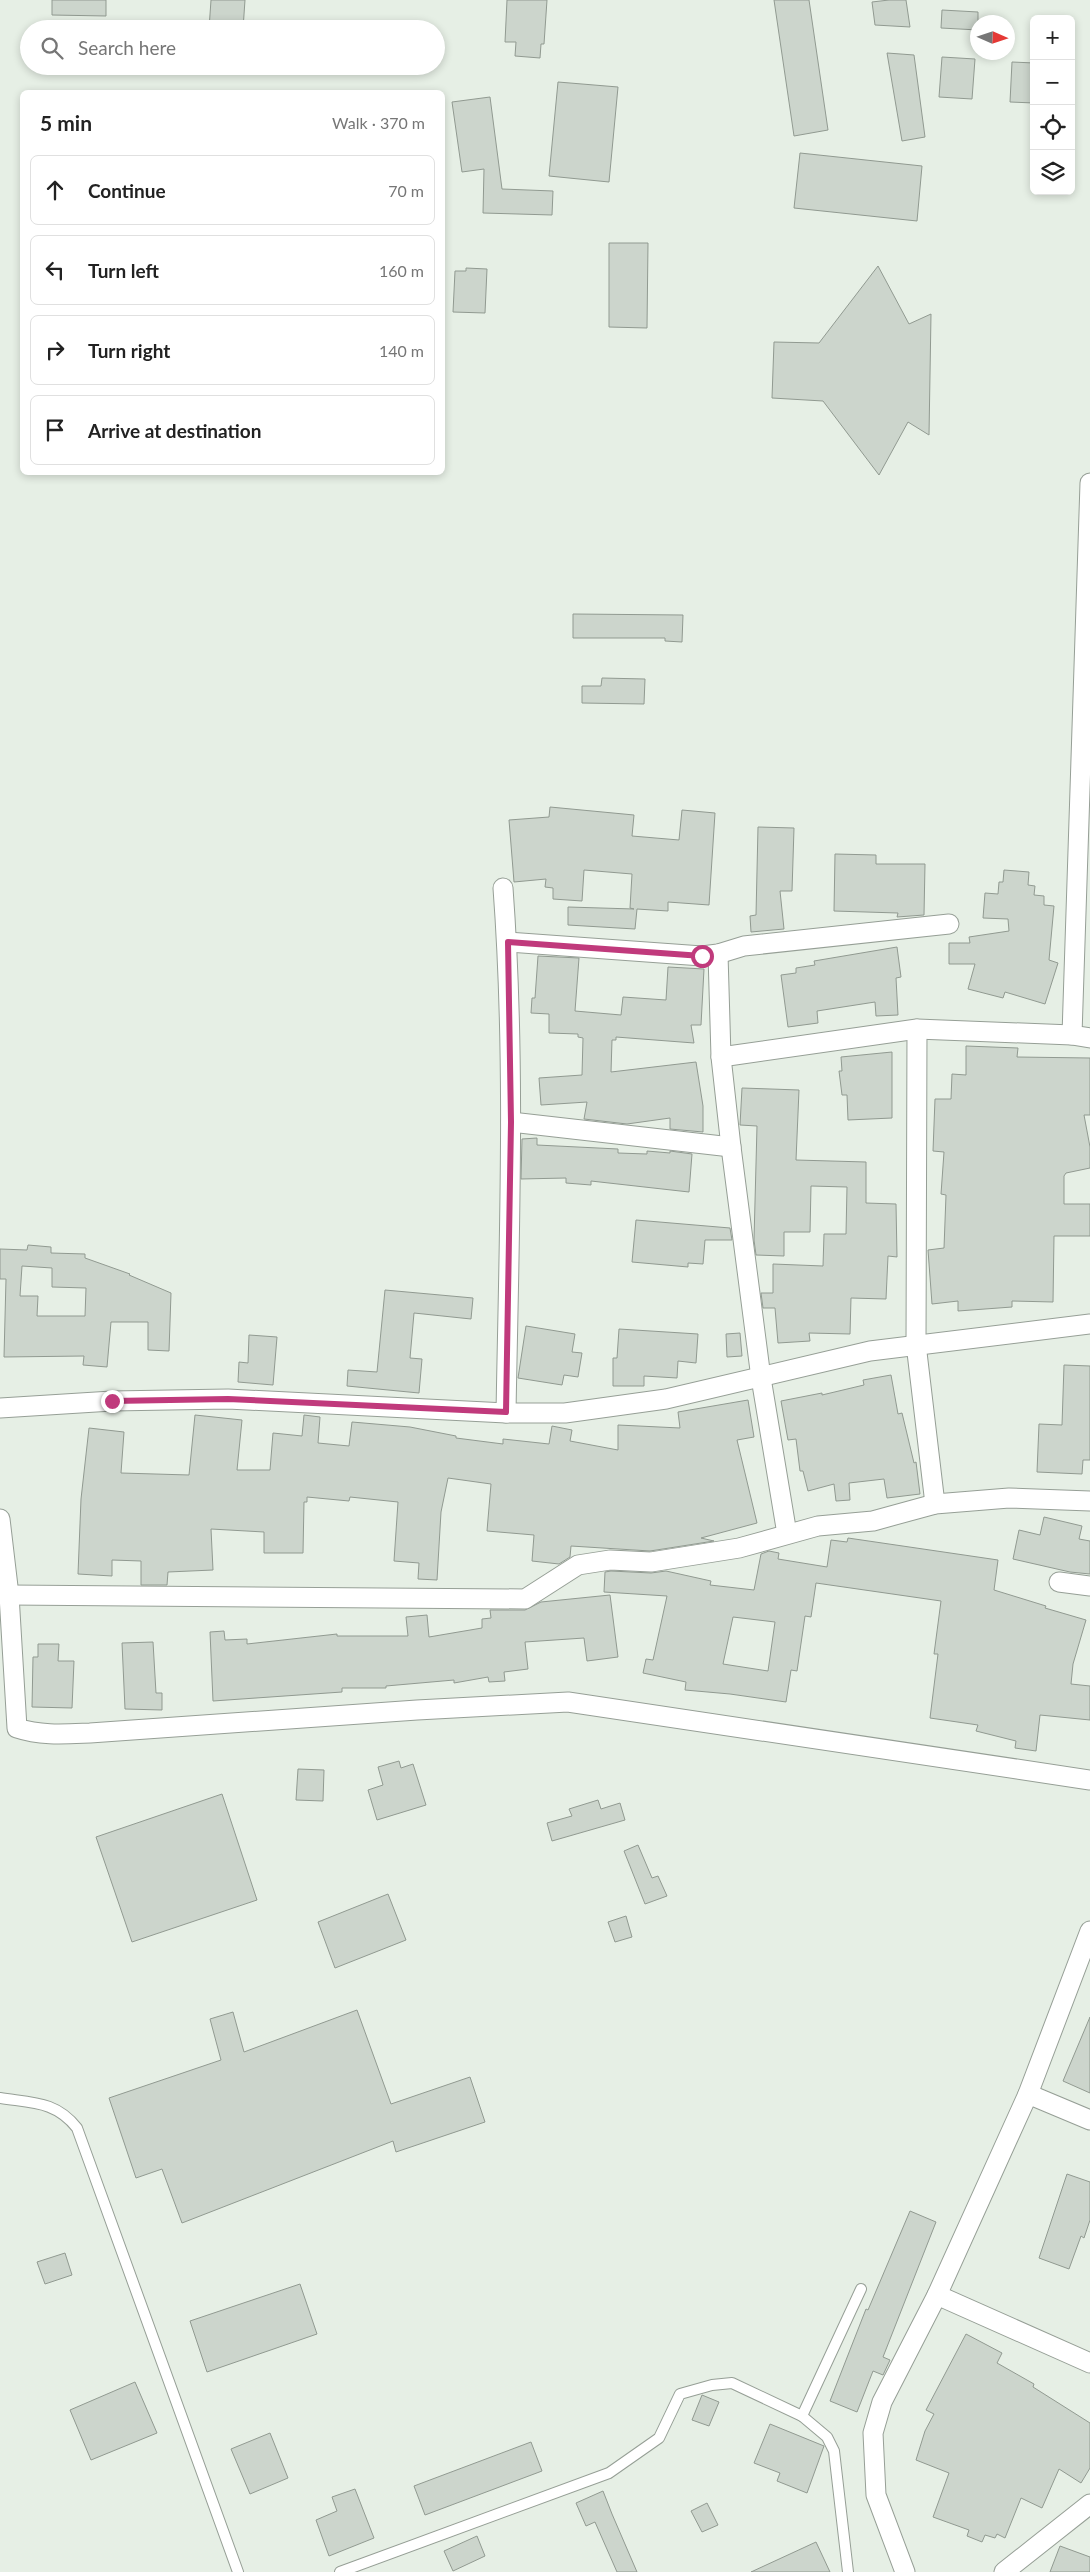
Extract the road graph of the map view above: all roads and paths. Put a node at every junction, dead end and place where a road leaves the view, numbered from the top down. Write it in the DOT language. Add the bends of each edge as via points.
graph roads {
  1 [pos="1090,483"];
  2 [pos="503,888"];
  3 [pos="949,924"];
  4 [pos="508,942"];
  5 [pos="718,954"];
  6 [pos="917,1029"];
  7 [pos="1081,1037"];
  8 [pos="721,1057"];
  9 [pos="511,1122"];
  10 [pos="731,1147"];
  11 [pos="1090,1324"];
  12 [pos="916,1344"];
  13 [pos="761,1378"];
  14 [pos="0,1408"];
  15 [pos="506,1412"];
  16 [pos="1090,1501"];
  17 [pos="935,1504"];
  18 [pos="0,1519"];
  19 [pos="788,1534"];
  20 [pos="1059,1582"];
  21 [pos="1090,1586"];
  22 [pos="8,1595"];
  23 [pos="1090,1780"];
  24 [pos="1090,1931"];
  25 [pos="1028,2094"];
  26 [pos="0,2098"];
  27 [pos="1090,2120"];
  28 [pos="861,2289"];
  29 [pos="937,2295"];
  30 [pos="1090,2363"];
  31 [pos="802,2416"];
  32 [pos="1090,2504"];
  33 [pos="238,2572"];
  34 [pos="340,2572"];
  35 [pos="848,2572"];
  36 [pos="905,2572"];
  37 [pos="1004,2572"];
  1 -- 7 [label="street"];
  2 -- 4 [label="street"];
  3 -- 5 [label="street" via="744,946"];
  4 -- 5 [label="street" via="702,956"];
  4 -- 9 [label="street"];
  5 -- 8 [label="street"];
  6 -- 7 [label="street"];
  6 -- 8 [label="street"];
  6 -- 12 [label="street"];
  8 -- 10 [label="street"];
  9 -- 10 [label="street"];
  9 -- 15 [label="street"];
  10 -- 13 [label="street"];
  11 -- 12 [label="street"];
  12 -- 13 [label="street" via="870,1351"];
  12 -- 17 [label="street"];
  13 -- 15 [label="street" via="666,1399 565,1412"];
  13 -- 19 [label="street"];
  14 -- 15 [label="street" via="112,1401 228,1399"];
  16 -- 17 [label="street" via="1009,1498"];
  17 -- 19 [label="street" via="873,1520 818,1526"];
  18 -- 22 [label="street"];
  19 -- 22 [label="street" via="739,1548 651,1562 610,1560 578,1565 525,1599"];
  20 -- 21 [label="street"];
  22 -- 23 [label="street" via="17,1728 46,1735 568,1702"];
  24 -- 25 [label="street"];
  25 -- 27 [label="street"];
  25 -- 29 [label="street"];
  26 -- 33 [label="lane" via="51,2106 66,2114 77,2128"];
  28 -- 31 [label="lane"];
  29 -- 30 [label="street"];
  29 -- 36 [label="street" via="882,2402 873,2433 876,2495"];
  31 -- 34 [label="lane" via="732,2382 680,2394 659,2438 609,2473"];
  31 -- 35 [label="lane" via="827,2437 834,2451"];
  32 -- 37 [label="street"];
}
